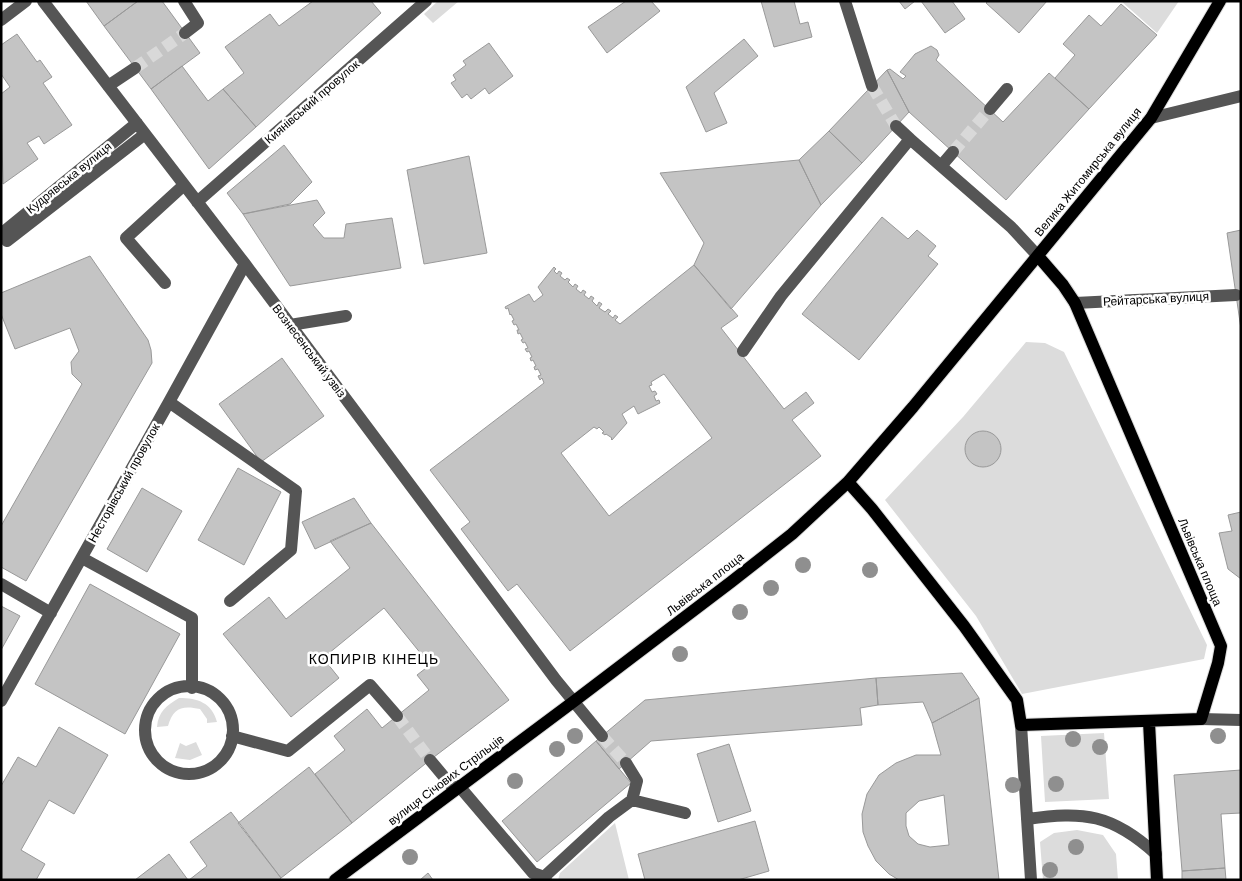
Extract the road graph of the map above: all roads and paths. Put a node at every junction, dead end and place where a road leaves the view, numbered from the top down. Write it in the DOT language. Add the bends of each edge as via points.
graph roads {
  1 [pos="26,1"];
  2 [pos="43,1"];
  3 [pos="184,1"];
  4 [pos="426,1"];
  5 [pos="845,1"];
  6 [pos="1217,3"];
  7 [pos="1,20"];
  8 [pos="185,32"];
  9 [pos="135,68"];
  10 [pos="108,86"];
  11 [pos="872,86"];
  12 [pos="1007,89"];
  13 [pos="1241,96"];
  14 [pos="990,110"];
  15 [pos="1152,118"];
  16 [pos="137,123"];
  17 [pos="896,126"];
  18 [pos="145,134"];
  19 [pos="910,139"];
  20 [pos="953,152"];
  21 [pos="941,166"];
  22 [pos="184,185"];
  23 [pos="197,202"];
  24 [pos="4,237"];
  25 [pos="1038,256"];
  26 [pos="245,264"];
  27 [pos="165,283"];
  28 [pos="1236,295"];
  29 [pos="1075,303"];
  30 [pos="346,316"];
  31 [pos="290,325"];
  32 [pos="743,351"];
  33 [pos="169,402"];
  34 [pos="848,482"];
  35 [pos="82,558"];
  36 [pos="1,584"];
  37 [pos="230,601"];
  38 [pos="50,613"];
  39 [pos="192,688"];
  40 [pos="1,701"];
  41 [pos="573,702"];
  42 [pos="396,716"];
  43 [pos="1201,719"];
  44 [pos="1241,720"];
  45 [pos="1149,722"];
  46 [pos="1021,725"];
  47 [pos="232,736"];
  48 [pos="602,736"];
  49 [pos="430,760"];
  50 [pos="626,763"];
  51 [pos="457,788"];
  52 [pos="632,800"];
  53 [pos="685,813"];
  54 [pos="1027,819"];
  55 [pos="1156,854"];
  56 [pos="537,878"];
  57 [pos="335,880"];
  58 [pos="1031,880"];
  59 [pos="1157,880"];
  1 -- 7 [label="street"];
  2 -- 10 [label="street, Вознесенський узвіз"];
  3 -- 8 [label="street" via="198,23"];
  4 -- 23 [label="street, Киянівський провулок"];
  5 -- 11 [label="street"];
  6 -- 15 [label="main road, Велика Житомирська вулиця"];
  9 -- 10 [label="street"];
  10 -- 16 [label="street, Вознесенський узвіз"];
  12 -- 14 [label="street"];
  13 -- 15 [label="street"];
  15 -- 25 [label="main road, Велика Житомирська вулиця"];
  16 -- 18 [label="street, Вознесенський узвіз"];
  16 -- 24 [label="street, Кудрявська вулиця" via="12,224"];
  17 -- 19 [label="street"];
  18 -- 22 [label="street, Вознесенський узвіз"];
  18 -- 24 [label="street"];
  19 -- 21 [label="street"];
  19 -- 32 [label="street" via="781,296"];
  20 -- 21 [label="street"];
  21 -- 25 [label="street"];
  22 -- 23 [label="street, Вознесенський узвіз"];
  22 -- 27 [label="street" via="126,238"];
  23 -- 26 [label="street, Вознесенський узвіз"];
  25 -- 29 [label="main road, Львівська площа"];
  25 -- 34 [label="main road, Львівська площа"];
  26 -- 31 [label="street, Вознесенський узвіз"];
  26 -- 33 [label="street, Несторівський провулок"];
  28 -- 29 [label="street, Рейтарська вулиця"];
  29 -- 43 [label="main road, Львівська площа" via="1221,646"];
  30 -- 31 [label="street"];
  31 -- 41 [label="street, Вознесенський узвіз"];
  33 -- 35 [label="street, Несторівський провулок"];
  33 -- 37 [label="street" via="296,491 291,550"];
  34 -- 41 [label="main road, Львівська площа" via="792,534"];
  34 -- 46 [label="main road" via="964,626 1017,700"];
  35 -- 38 [label="street, Несторівський провулок"];
  35 -- 39 [label="street" via="192,618"];
  36 -- 38 [label="street"];
  38 -- 40 [label="street, Несторівський провулок"];
  39 -- 47 [label="street" via="206,689 218,696 232,721"];
  39 -- 47 [label="street" via="178,687 165,692 150,709 144,730 154,757 179,773 194,773 219,761 228,750"];
  41 -- 48 [label="street, Вознесенський узвіз"];
  41 -- 51 [label="main road, вулиця Січових Стрільців"];
  42 -- 47 [label="street" via="370,685 288,751"];
  43 -- 44 [label="street"];
  43 -- 45 [label="main road"];
  45 -- 46 [label="main road"];
  45 -- 55 [label="main road"];
  46 -- 54 [label="street"];
  49 -- 51 [label="street"];
  50 -- 52 [label="street" via="637,781"];
  51 -- 56 [label="street"];
  51 -- 57 [label="main road, вулиця Січових Стрільців"];
  52 -- 53 [label="street"];
  52 -- 56 [label="street"];
  54 -- 55 [label="street" via="1059,815 1092,817 1121,827"];
  54 -- 58 [label="street"];
  55 -- 59 [label="main road"];
}
